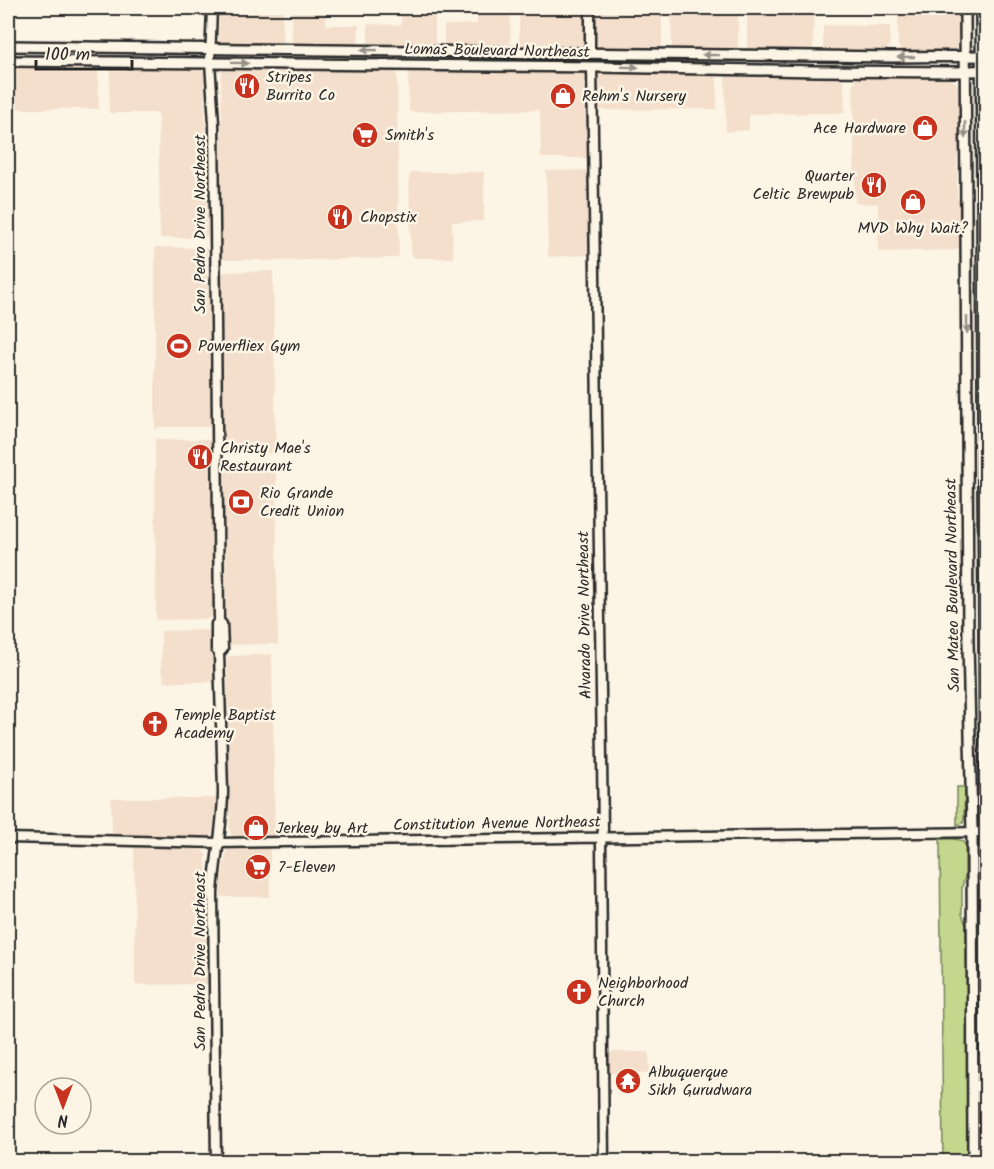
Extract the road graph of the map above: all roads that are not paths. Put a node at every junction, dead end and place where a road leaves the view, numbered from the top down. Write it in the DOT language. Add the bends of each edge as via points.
graph roads {
  1 [pos="212,8"];
  2 [pos="591,8"];
  3 [pos="965,8"];
  4 [pos="981,8"];
  5 [pos="8,46"];
  6 [pos="212,48"];
  7 [pos="591,52"];
  8 [pos="983,56"];
  9 [pos="965,57"];
  10 [pos="8,61"];
  11 [pos="210,62"];
  12 [pos="592,67"];
  13 [pos="984,70"];
  14 [pos="966,71"];
  15 [pos="972,832"];
  16 [pos="986,832"];
  17 [pos="601,837"];
  18 [pos="8,838"];
  19 [pos="219,843"];
  20 [pos="987,872"];
  21 [pos="216,1161"];
  22 [pos="604,1161"];
  23 [pos="973,1161"];
  1 -- 6 [label="street, San Pedro Drive Northeast"];
  2 -- 7 [label="street"];
  3 -- 9 [label="main road, San Mateo Boulevard Northeast"];
  4 -- 8 [label="main road, San Mateo Boulevard Northeast"];
  5 -- 6 [label="main road, Lomas Boulevard Northeast"];
  7 -- 6 [label="main road, Lomas Boulevard Northeast, one-way"];
  6 -- 11 [label="street, San Pedro Drive Northeast"];
  9 -- 7 [label="main road, Lomas Boulevard Northeast, one-way"];
  8 -- 9 [label="main road, Lomas Boulevard Northeast"];
  8 -- 13 [label="main road, San Mateo Boulevard Northeast"];
  9 -- 14 [label="main road, San Mateo Boulevard Northeast"];
  10 -- 11 [label="main road, Lomas Boulevard Northeast"];
  11 -- 12 [label="main road, Lomas Boulevard Northeast, one-way"];
  11 -- 19 [label="street, San Pedro Drive Northeast" via="214,123 219,621 216,650 223,802"];
  12 -- 14 [label="main road, Lomas Boulevard Northeast, one-way"];
  12 -- 17 [label="street, Alvarado Drive Northeast"];
  13 -- 14 [label="main road, Lomas Boulevard Northeast"];
  13 -- 16 [label="main road, San Mateo Boulevard Northeast"];
  14 -- 15 [label="main road, San Mateo Boulevard Northeast, one-way"];
  15 -- 16 [label="street, Constitution Avenue Northeast"];
  15 -- 17 [label="street, Constitution Avenue Northeast"];
  15 -- 23 [label="main road, San Mateo Boulevard Northeast"];
  16 -- 20 [label="main road, San Mateo Boulevard Northeast"];
  17 -- 19 [label="street, Constitution Avenue Northeast"];
  17 -- 22 [label="street, Alvarado Drive Northeast"];
  18 -- 19 [label="street, Constitution Avenue Northeast"];
  19 -- 21 [label="street, San Pedro Drive Northeast" via="213,894"];
}
